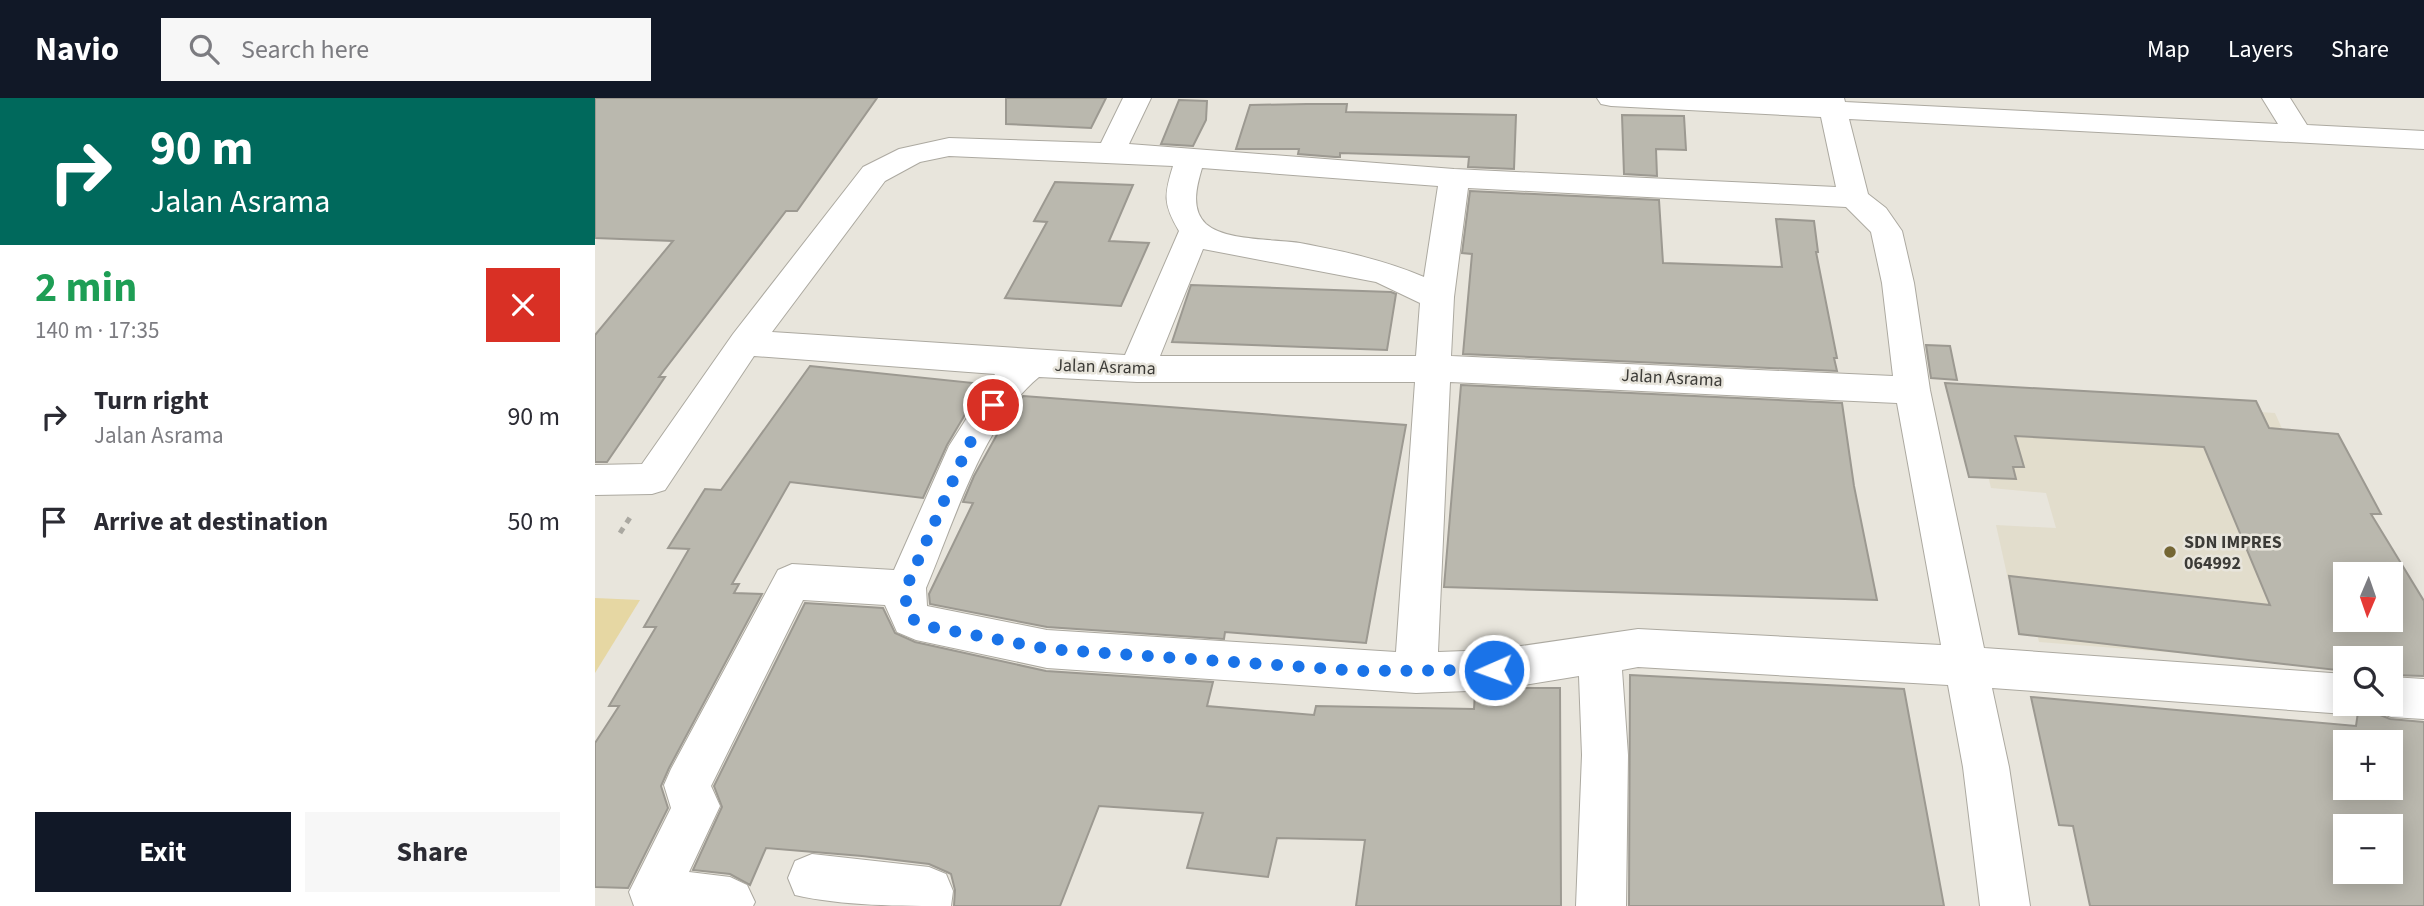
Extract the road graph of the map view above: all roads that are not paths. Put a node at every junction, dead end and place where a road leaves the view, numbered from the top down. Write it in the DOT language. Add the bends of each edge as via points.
graph roads {
  1 [pos="1137,98"];
  2 [pos="1611,98"];
  3 [pos="2276,98"];
  4 [pos="1831,104"];
  5 [pos="2298,133"];
  6 [pos="2424,140"];
  7 [pos="1111,152"];
  8 [pos="1189,160"];
  9 [pos="1454,178"];
  10 [pos="1854,198"];
  11 [pos="1195,232"];
  12 [pos="1437,297"];
  13 [pos="745,343"];
  14 [pos="1032,364"];
  15 [pos="1137,369"];
  16 [pos="1436,369"];
  17 [pos="1912,390"];
  18 [pos="595,480"];
  19 [pos="906,588"];
  20 [pos="1599,652"];
  21 [pos="1966,667"];
  22 [pos="1416,673"];
  23 [pos="2333,693"];
  24 [pos="2403,698"];
  25 [pos="2424,699"];
  26 [pos="812,878"];
  27 [pos="730,902"];
  28 [pos="926,906"];
  29 [pos="1601,906"];
  30 [pos="2004,906"];
  1 -- 7 [label="street"];
  2 -- 4 [label="street"];
  3 -- 5 [label="street"];
  4 -- 5 [label="street"];
  4 -- 10 [label="street"];
  5 -- 6 [label="street"];
  7 -- 8 [label="street"];
  7 -- 13 [label="street" via="949,147 891,162 874,174"];
  8 -- 9 [label="street"];
  8 -- 11 [label="street" via="1180,193 1184,214"];
  9 -- 10 [label="street"];
  9 -- 12 [label="street"];
  10 -- 17 [label="street" via="1886,231"];
  11 -- 12 [label="street" via="1218,243 1385,273"];
  11 -- 15 [label="street"];
  12 -- 16 [label="street"];
  13 -- 14 [label="street"];
  13 -- 18 [label="street" via="652,479"];
  14 -- 15 [label="street, Jalan Asrama"];
  14 -- 19 [label="street, Jalan Asrama" via="1006,384 968,446"];
  15 -- 16 [label="street, Jalan Asrama"];
  16 -- 17 [label="street, Jalan Asrama"];
  16 -- 22 [label="street"];
  17 -- 21 [label="street"];
  19 -- 22 [label="street" via="906,608 912,619 931,627 1048,649"];
  19 -- 27 [label="street" via="792,582 687,785 697,806 653,892"];
  20 -- 21 [label="street" via="1638,648"];
  20 -- 22 [label="street" via="1494,670"];
  20 -- 29 [label="street" via="1605,755"];
  21 -- 23 [label="street"];
  21 -- 30 [label="street" via="1986,767"];
  24 -- 25 [label="street"];
  26 -- 28 [label="street" via="929,891"];
}
